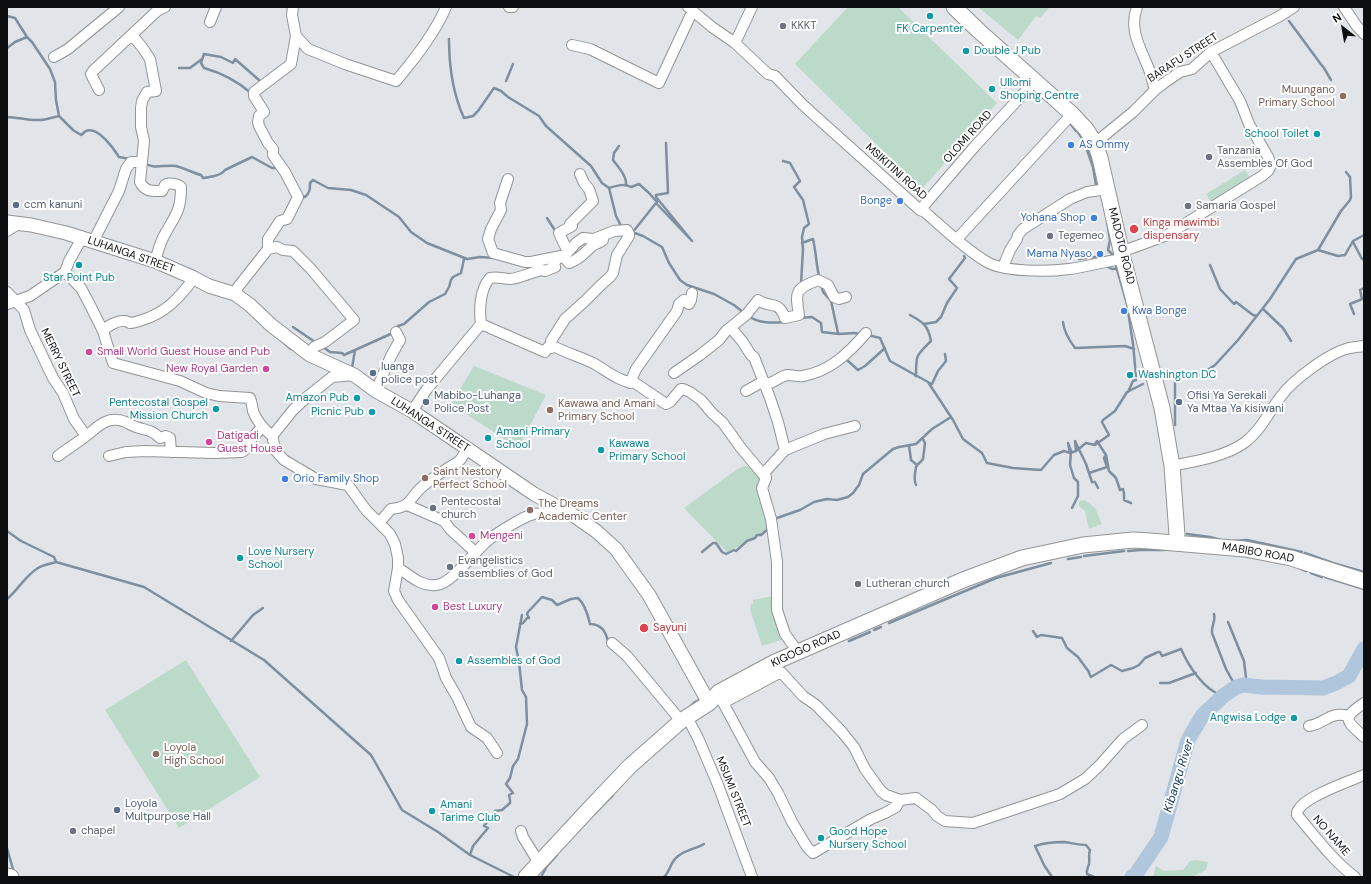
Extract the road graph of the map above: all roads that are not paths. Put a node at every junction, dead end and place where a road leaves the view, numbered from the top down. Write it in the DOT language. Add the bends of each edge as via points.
graph roads {
  1 [pos="119,7"];
  2 [pos="165,7"];
  3 [pos="216,7"];
  4 [pos="293,7"];
  5 [pos="446,7"];
  6 [pos="509,7"];
  7 [pos="513,7"];
  8 [pos="752,7"];
  9 [pos="954,7"];
  10 [pos="1136,7"];
  11 [pos="1294,7"];
  12 [pos="1344,7"];
  13 [pos="690,9"];
  14 [pos="210,22"];
  15 [pos="1364,34"];
  16 [pos="132,35"];
  17 [pos="296,36"];
  18 [pos="735,43"];
  19 [pos="572,45"];
  20 [pos="1211,52"];
  21 [pos="54,57"];
  22 [pos="1035,81"];
  23 [pos="99,90"];
  24 [pos="1155,90"];
  25 [pos="1072,114"];
  26 [pos="1095,143"];
  27 [pos="142,162"];
  28 [pos="580,174"];
  29 [pos="508,179"];
  30 [pos="1107,188"];
  31 [pos="920,210"];
  32 [pos="13,222"];
  33 [pos="7,231"];
  34 [pos="605,238"];
  35 [pos="957,239"];
  36 [pos="88,240"];
  37 [pos="268,249"];
  38 [pos="1122,256"];
  39 [pos="155,261"];
  40 [pos="569,263"];
  41 [pos="1003,268"];
  42 [pos="65,272"];
  43 [pos="194,278"];
  44 [pos="7,292"];
  45 [pos="692,293"];
  46 [pos="235,294"];
  47 [pos="846,297"];
  48 [pos="11,302"];
  49 [pos="481,324"];
  50 [pos="731,328"];
  51 [pos="103,331"];
  52 [pos="396,332"];
  53 [pos="866,333"];
  54 [pos="1364,346"];
  55 [pos="551,348"];
  56 [pos="310,355"];
  57 [pos="674,373"];
  58 [pos="354,375"];
  59 [pos="630,383"];
  60 [pos="764,383"];
  61 [pos="376,391"];
  62 [pos="746,391"];
  63 [pos="412,411"];
  64 [pos="854,426"];
  65 [pos="262,427"];
  66 [pos="273,435"];
  67 [pos="86,436"];
  68 [pos="467,449"];
  69 [pos="785,450"];
  70 [pos="171,452"];
  71 [pos="58,456"];
  72 [pos="109,456"];
  73 [pos="1172,466"];
  74 [pos="766,478"];
  75 [pos="407,505"];
  76 [pos="560,507"];
  77 [pos="379,523"];
  78 [pos="1150,540"];
  79 [pos="1176,542"];
  80 [pos="475,552"];
  81 [pos="398,568"];
  82 [pos="1364,580"];
  83 [pos="612,643"];
  84 [pos="798,652"];
  85 [pos="778,667"];
  86 [pos="717,699"];
  87 [pos="1364,702"];
  88 [pos="1348,716"];
  89 [pos="684,719"];
  90 [pos="1142,725"];
  91 [pos="1309,726"];
  92 [pos="1364,737"];
  93 [pos="497,753"];
  94 [pos="1364,775"];
  95 [pos="900,800"];
  96 [pos="521,831"];
  97 [pos="539,863"];
  98 [pos="7,876"];
  99 [pos="12,877"];
  100 [pos="526,877"];
  101 [pos="752,877"];
  102 [pos="1355,877"];
  1 -- 21 [label="street"];
  2 -- 16 [label="street"];
  3 -- 14 [label="street"];
  4 -- 17 [label="street"];
  5 -- 17 [label="street" via="412,62 396,81 308,48"];
  6 -- 7 [label="street"];
  8 -- 18 [label="street"];
  9 -- 22 [label="main road, MADOTO ROAD"];
  10 -- 24 [label="street" via="1133,17 1135,35"];
  11 -- 20 [label="street, BARAFU STREET"];
  12 -- 15 [label="street"];
  13 -- 18 [label="street, MSIKITINI ROAD"];
  13 -- 19 [label="street" via="659,83 590,49"];
  16 -- 23 [label="street" via="91,74"];
  16 -- 27 [label="street" via="150,59 156,91 147,92 142,101"];
  17 -- 37 [label="street" via="290,64 254,92 264,112 259,116 258,126 298,197 287,219 280,221 268,239"];
  18 -- 31 [label="street, MSIKITINI ROAD" via="768,74 775,76"];
  20 -- 24 [label="street, BARAFU STREET" via="1192,69 1180,72"];
  20 -- 38 [label="street, MSIKITINI ROAD" via="1240,101 1271,165 1262,176 1167,235"];
  22 -- 25 [label="main road, MADOTO ROAD"];
  22 -- 31 [label="street, OLOMI ROAD"];
  24 -- 26 [label="street, BARAFU STREET"];
  25 -- 26 [label="main road, MADOTO ROAD"];
  25 -- 35 [label="street"];
  26 -- 30 [label="main road, MADOTO ROAD"];
  27 -- 36 [label="street" via="131,162 126,169 114,201"];
  27 -- 39 [label="street" via="140,182 143,188 148,191 162,191 167,184 181,186 179,210 163,237"];
  28 -- 55 [label="street" via="593,202 570,224 572,226 559,233 568,252 583,238 594,240 621,230 627,230 629,234 617,255 613,274 565,320 551,341"];
  29 -- 40 [label="street" via="500,203 501,210 488,239 493,253 525,262 564,256"];
  30 -- 38 [label="main road, MADOTO ROAD"];
  30 -- 41 [label="street" via="1070,198 1023,229"];
  31 -- 35 [label="street, MSIKITINI ROAD"];
  32 -- 33 [label="street"];
  32 -- 36 [label="street, LUHANGA STREET"];
  34 -- 40 [label="street"];
  35 -- 41 [label="street, MSIKITINI ROAD" via="988,262"];
  36 -- 39 [label="street, LUHANGA STREET"];
  36 -- 42 [label="street" via="69,261"];
  37 -- 46 [label="street" via="238,286"];
  37 -- 56 [label="street" via="277,247 293,251 354,320 325,342 314,347"];
  38 -- 41 [label="street, MSIKITINI ROAD" via="1068,269"];
  38 -- 73 [label="main road, MADOTO ROAD" via="1162,408"];
  39 -- 43 [label="street, LUHANGA STREET"];
  40 -- 49 [label="street" via="563,257 558,258 555,267 548,270 510,278 490,278 484,288 480,307"];
  42 -- 48 [label="street" via="30,296"];
  42 -- 51 [label="street" via="80,288"];
  43 -- 46 [label="street, LUHANGA STREET"];
  43 -- 51 [label="street" via="177,299 161,312 130,323 119,322"];
  44 -- 48 [label="street, MERRY STREET"];
  45 -- 59 [label="street" via="689,304 684,300 679,304 677,311 636,369"];
  46 -- 56 [label="street, LUHANGA STREET"];
  47 -- 50 [label="street" via="834,297 828,285 818,280 803,286 797,293 799,315 785,318 778,306 758,300 748,314"];
  48 -- 67 [label="street, MERRY STREET" via="24,310 30,330 53,378 63,393 74,419"];
  49 -- 55 [label="street" via="545,352 548,347"];
  49 -- 63 [label="street"];
  50 -- 57 [label="street"];
  50 -- 60 [label="street" via="754,357"];
  51 -- 65 [label="street" via="113,363 180,380 206,393 250,398"];
  52 -- 61 [label="street" via="400,340"];
  53 -- 60 [label="street" via="844,357 826,369 804,376 787,375 770,384"];
  54 -- 73 [label="street" via="1336,353 1301,376 1282,395 1257,432 1244,443 1210,457"];
  55 -- 59 [label="street" via="555,347 594,364"];
  56 -- 58 [label="street, LUHANGA STREET"];
  58 -- 61 [label="street, LUHANGA STREET"];
  58 -- 66 [label="street" via="332,377 293,410"];
  59 -- 74 [label="street" via="635,383 666,404 681,389 690,392 723,423"];
  60 -- 62 [label="street"];
  60 -- 69 [label="street"];
  61 -- 63 [label="street, LUHANGA STREET"];
  63 -- 68 [label="street, LUHANGA STREET"];
  64 -- 69 [label="street" via="824,434"];
  65 -- 66 [label="street"];
  65 -- 70 [label="street" via="242,452"];
  66 -- 77 [label="street" via="276,451 284,460 316,479 348,485"];
  67 -- 70 [label="street" via="98,425 119,420 152,431 160,438 170,438"];
  67 -- 71 [label="street"];
  68 -- 75 [label="street" via="458,462 421,487"];
  68 -- 76 [label="street, LUHANGA STREET" via="534,494"];
  69 -- 74 [label="street" via="765,472"];
  70 -- 72 [label="street" via="134,451"];
  73 -- 79 [label="main road, MADOTO ROAD"];
  74 -- 84 [label="street" via="762,488 771,519 777,562 777,610 785,634"];
  75 -- 77 [label="street" via="391,509"];
  75 -- 80 [label="street" via="444,521"];
  76 -- 80 [label="street" via="522,519 491,538"];
  76 -- 86 [label="street, LUHANGA STREET" via="596,531 620,554"];
  77 -- 81 [label="street" via="396,544"];
  78 -- 79 [label="main road, MABIBO ROAD"];
  78 -- 84 [label="main road, KIGOGO ROAD" via="1083,545 1022,558"];
  79 -- 82 [label="main road, MABIBO ROAD" via="1272,554"];
  80 -- 81 [label="street" via="442,584 423,584"];
  81 -- 93 [label="street" via="394,591 401,605 439,658 446,678 471,727 486,738"];
  83 -- 89 [label="street, MSUMI STREET"];
  84 -- 85 [label="main road, KIGOGO ROAD"];
  85 -- 86 [label="main road, KIGOGO ROAD"];
  85 -- 95 [label="street" via="803,696 842,732 881,791"];
  86 -- 89 [label="main road, KIGOGO ROAD"];
  86 -- 95 [label="street" via="754,762 769,778 792,822 813,853 885,814 896,807"];
  87 -- 88 [label="street"];
  88 -- 91 [label="street" via="1336,714"];
  88 -- 92 [label="street" via="1349,722"];
  89 -- 97 [label="main road, KIGOGO ROAD" via="630,766"];
  89 -- 101 [label="street, MSUMI STREET" via="698,738"];
  90 -- 95 [label="street" via="1122,739 1085,779 1068,790 982,821 945,821 916,798"];
  94 -- 102 [label="street, NO NAME" via="1315,796 1299,808 1297,815 1331,855"];
  96 -- 97 [label="street"];
  97 -- 100 [label="main road, KIGOGO ROAD"];
  98 -- 99 [label="main road"];
}
